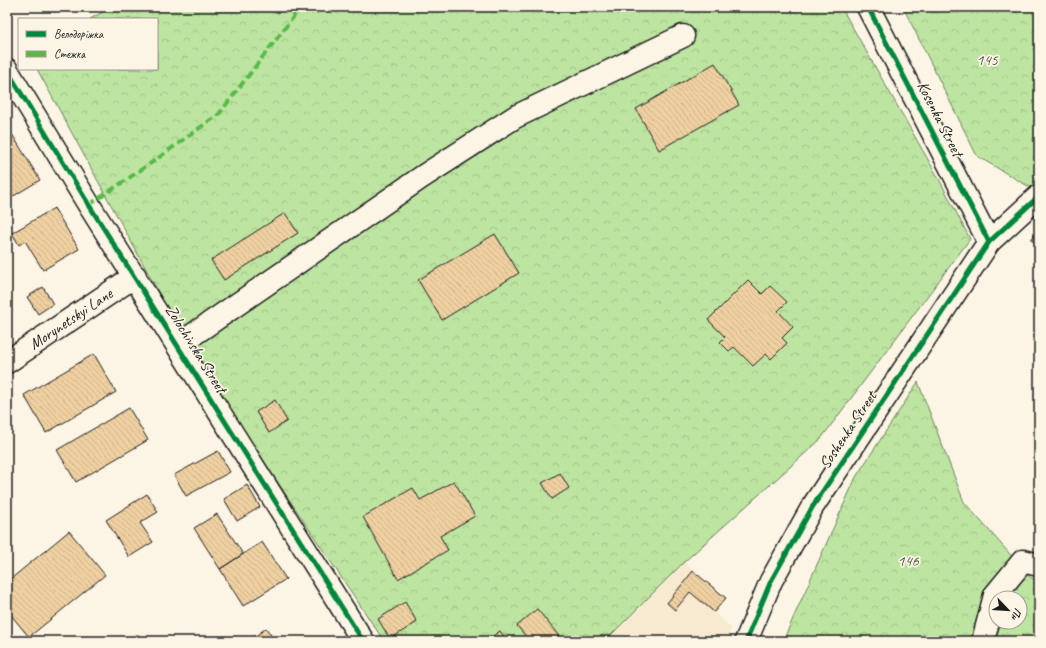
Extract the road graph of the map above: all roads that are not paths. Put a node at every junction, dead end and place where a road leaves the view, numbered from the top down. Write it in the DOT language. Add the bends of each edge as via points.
graph roads {
  1 [pos="868,7"];
  2 [pos="683,36"];
  3 [pos="7,70"];
  4 [pos="1039,196"];
  5 [pos="989,242"];
  6 [pos="135,276"];
  7 [pos="178,345"];
  8 [pos="7,362"];
  9 [pos="1039,565"];
  10 [pos="363,641"];
  11 [pos="746,641"];
  12 [pos="983,641"];
  1 -- 5 [label="street, Kosenka Street"];
  2 -- 7 [label="street" via="515,117 422,177"];
  3 -- 6 [label="street, Zolochivska Street"];
  4 -- 5 [label="street, Soshenka Street"];
  5 -- 11 [label="street, Soshenka Street" via="813,506 771,581"];
  6 -- 7 [label="street, Zolochivska Street"];
  6 -- 8 [label="street, Morynetskyi Lane"];
  7 -- 10 [label="street, Zolochivska Street"];
  9 -- 12 [label="street" via="1023,561 996,594"];
}
